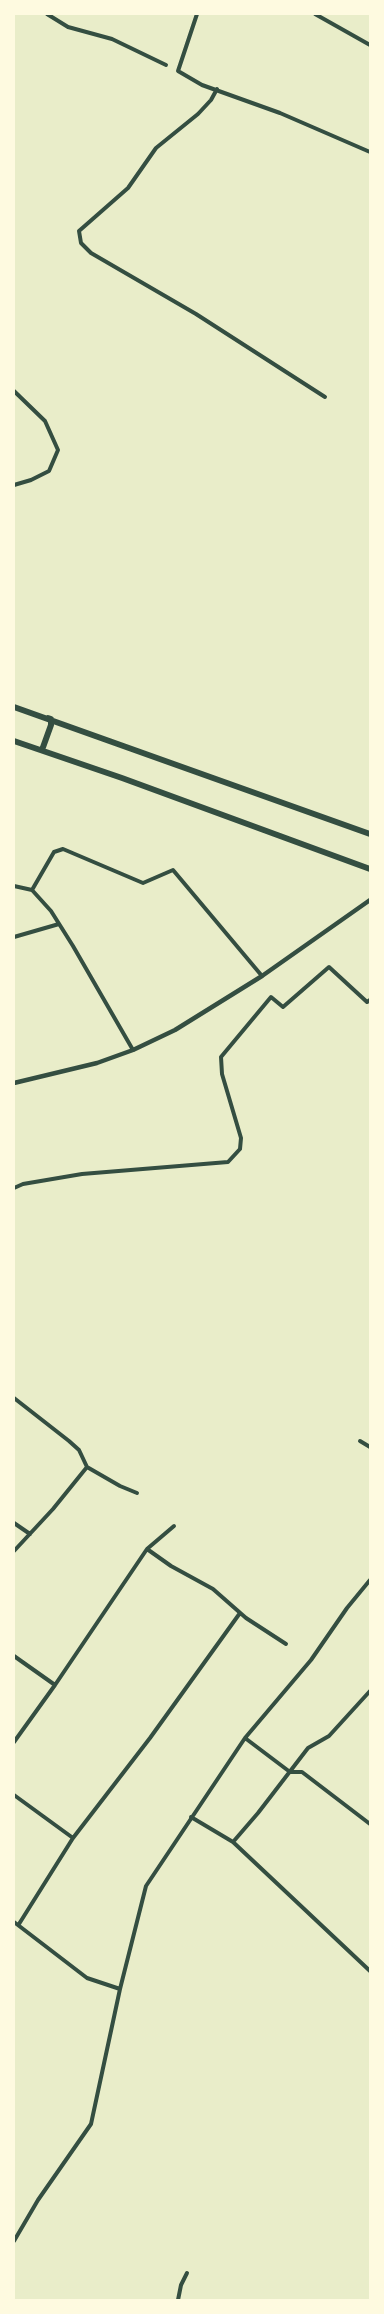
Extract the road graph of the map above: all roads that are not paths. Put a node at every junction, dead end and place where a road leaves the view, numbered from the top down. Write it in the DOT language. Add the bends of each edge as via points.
graph roads {
  1 [pos="47,14"];
  2 [pos="197,14"];
  3 [pos="315,14"];
  4 [pos="370,45"];
  5 [pos="166,65"];
  6 [pos="217,89"];
  7 [pos="370,152"];
  8 [pos="14,391"];
  9 [pos="325,397"];
  10 [pos="14,485"];
  11 [pos="14,707"];
  12 [pos="48,718"];
  13 [pos="14,741"];
  14 [pos="42,750"];
  15 [pos="370,834"];
  16 [pos="370,869"];
  17 [pos="14,886"];
  18 [pos="32,890"];
  19 [pos="370,900"];
  20 [pos="59,924"];
  21 [pos="14,937"];
  22 [pos="262,976"];
  23 [pos="370,1000"];
  24 [pos="133,1050"];
  25 [pos="14,1083"];
  26 [pos="14,1188"];
  27 [pos="14,1398"];
  28 [pos="360,1441"];
  29 [pos="370,1447"];
  30 [pos="87,1467"];
  31 [pos="137,1493"];
  32 [pos="14,1523"];
  33 [pos="174,1526"];
  34 [pos="30,1534"];
  35 [pos="147,1549"];
  36 [pos="14,1551"];
  37 [pos="370,1580"];
  38 [pos="240,1613"];
  39 [pos="286,1644"];
  40 [pos="14,1656"];
  41 [pos="55,1685"];
  42 [pos="370,1691"];
  43 [pos="245,1738"];
  44 [pos="14,1742"];
  45 [pos="290,1772"];
  46 [pos="14,1795"];
  47 [pos="191,1817"];
  48 [pos="370,1824"];
  49 [pos="73,1838"];
  50 [pos="233,1842"];
  51 [pos="14,1922"];
  52 [pos="19,1924"];
  53 [pos="370,1971"];
  54 [pos="120,1989"];
  55 [pos="14,2241"];
  56 [pos="187,2273"];
  57 [pos="178,2300"];
  1 -- 5 [label="street" via="68,27 112,39"];
  2 -- 6 [label="street" via="178,71 202,85"];
  3 -- 4 [label="street"];
  6 -- 7 [label="street" via="280,112"];
  6 -- 9 [label="street" via="198,114 156,148 128,188 79,231 81,243 91,253 196,314"];
  8 -- 10 [label="street" via="45,421 58,450 49,471"];
  11 -- 12 [label="highway"];
  12 -- 14 [label="highway" via="51,725"];
  12 -- 15 [label="highway"];
  13 -- 14 [label="highway"];
  14 -- 16 [label="highway"];
  17 -- 18 [label="street"];
  18 -- 20 [label="street"];
  18 -- 22 [label="street" via="54,852 63,849 143,883 173,870"];
  19 -- 22 [label="street"];
  20 -- 21 [label="street"];
  20 -- 24 [label="street"];
  22 -- 24 [label="street" via="175,1030"];
  23 -- 26 [label="street" via="367,1002 329,967 283,1008 271,996 221,1058 222,1074 241,1138 240,1149 228,1162 82,1174"];
  24 -- 25 [label="street" via="97,1064"];
  27 -- 30 [label="street" via="79,1450"];
  28 -- 29 [label="street"];
  30 -- 31 [label="street"];
  30 -- 34 [label="street"];
  32 -- 34 [label="street"];
  33 -- 35 [label="street"];
  34 -- 36 [label="street"];
  35 -- 38 [label="street" via="213,1589"];
  35 -- 41 [label="street"];
  37 -- 43 [label="street" via="311,1660"];
  38 -- 39 [label="street"];
  38 -- 49 [label="street"];
  40 -- 41 [label="street"];
  41 -- 44 [label="street"];
  42 -- 45 [label="street" via="329,1736 308,1748"];
  43 -- 45 [label="street"];
  43 -- 47 [label="street"];
  45 -- 48 [label="street" via="302,1772"];
  45 -- 50 [label="street"];
  46 -- 49 [label="street"];
  47 -- 50 [label="street"];
  47 -- 54 [label="street" via="146,1886"];
  49 -- 52 [label="street"];
  50 -- 53 [label="street"];
  51 -- 52 [label="street"];
  52 -- 54 [label="street" via="87,1978"];
  54 -- 55 [label="street" via="91,2124"];
  56 -- 57 [label="street"];
}
